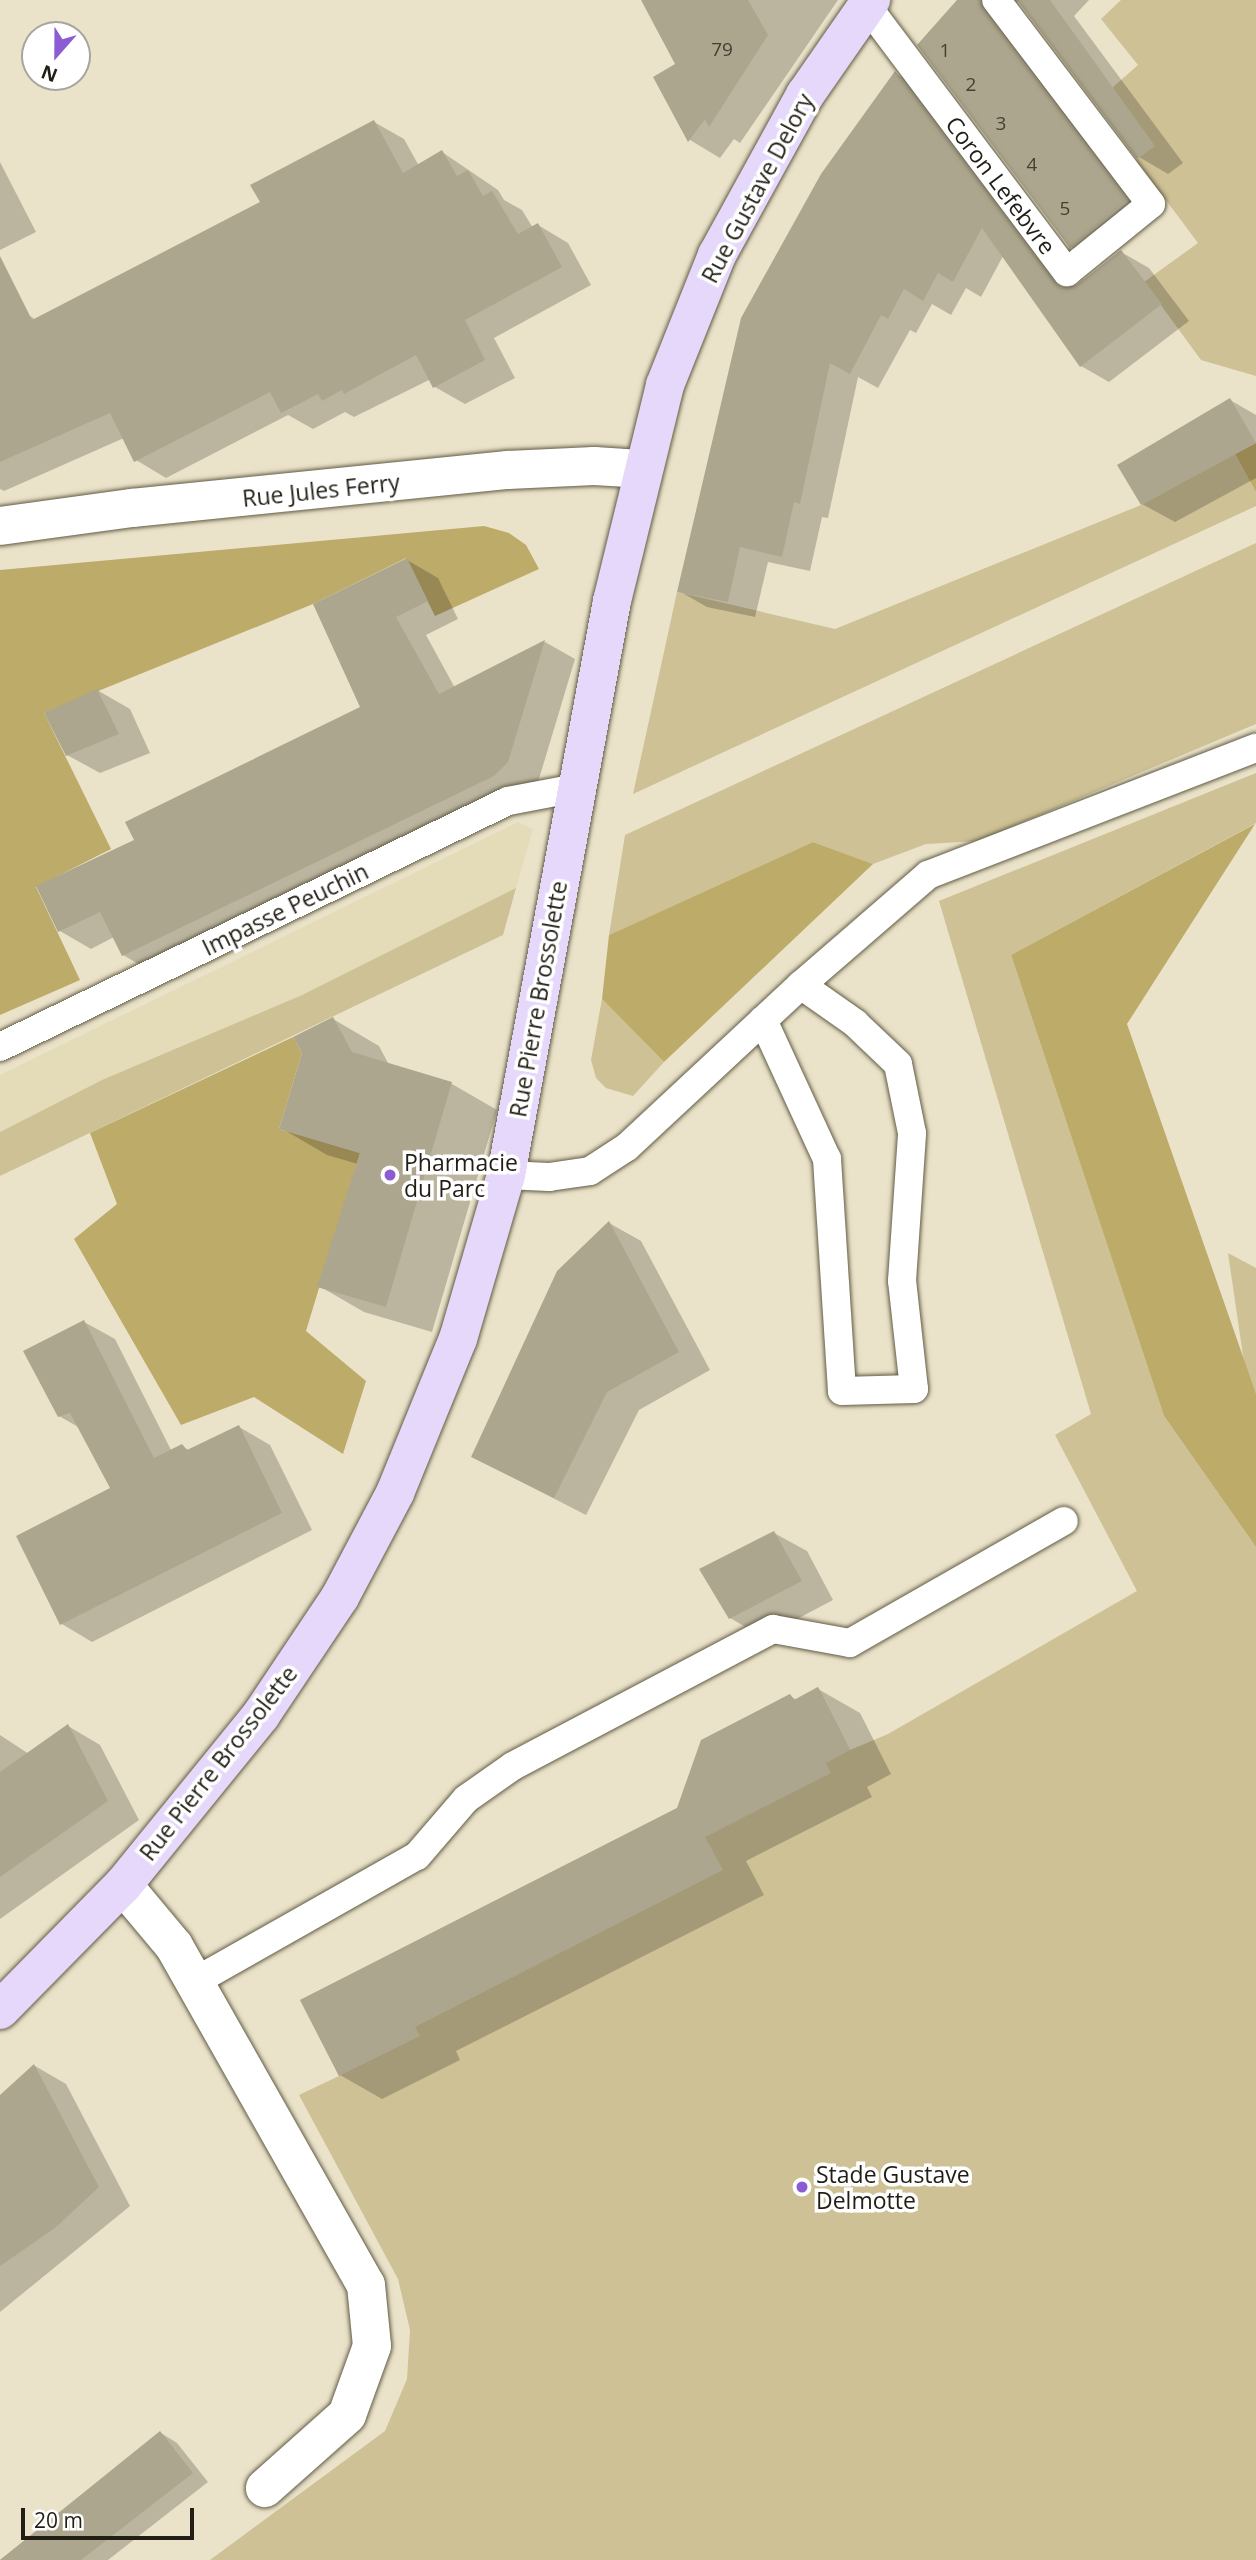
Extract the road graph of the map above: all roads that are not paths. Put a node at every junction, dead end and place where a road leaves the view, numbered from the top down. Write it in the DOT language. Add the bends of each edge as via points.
graph roads {
  1 [pos="996,0"];
  2 [pos="869,3"];
  3 [pos="642,469"];
  4 [pos="0,526"];
  5 [pos="1256,748"];
  6 [pos="576,788"];
  7 [pos="801,985"];
  8 [pos="763,1020"];
  9 [pos="0,1047"];
  10 [pos="506,1175"];
  11 [pos="1064,1521"];
  12 [pos="123,1885"];
  13 [pos="194,1982"];
  14 [pos="0,2010"];
  15 [pos="265,2488"];
  1 -- 2 [label="lane, Coron Lefebvre" via="1151,204 1067,272"];
  2 -- 3 [label="main road, Rue Gustave Delory" via="805,94 717,256 665,385"];
  3 -- 4 [label="street, Rue Jules Ferry" via="508,470"];
  3 -- 6 [label="main road, Rue Pierre Brossolette"];
  5 -- 7 [label="lane" via="928,875"];
  6 -- 9 [label="lane, Impasse Peuchin" via="508,801"];
  6 -- 10 [label="main road, Rue Pierre Brossolette"];
  7 -- 8 [label="lane"];
  7 -- 8 [label="lane" via="855,1023 898,1064 912,1133 902,1281 914,1389 842,1391 827,1159"];
  8 -- 10 [label="lane" via="627,1147 590,1171 549,1177"];
  10 -- 12 [label="main road, Rue Pierre Brossolette" via="458,1339 396,1493 340,1597 261,1715"];
  11 -- 13 [label="lane" via="850,1643 773,1629 513,1766 466,1798 417,1856"];
  12 -- 13 [label="street" via="174,1946"];
  12 -- 14 [label="main road, Rue Pierre Brossolette"];
  13 -- 15 [label="street" via="366,2284 372,2346 347,2414"];
}
